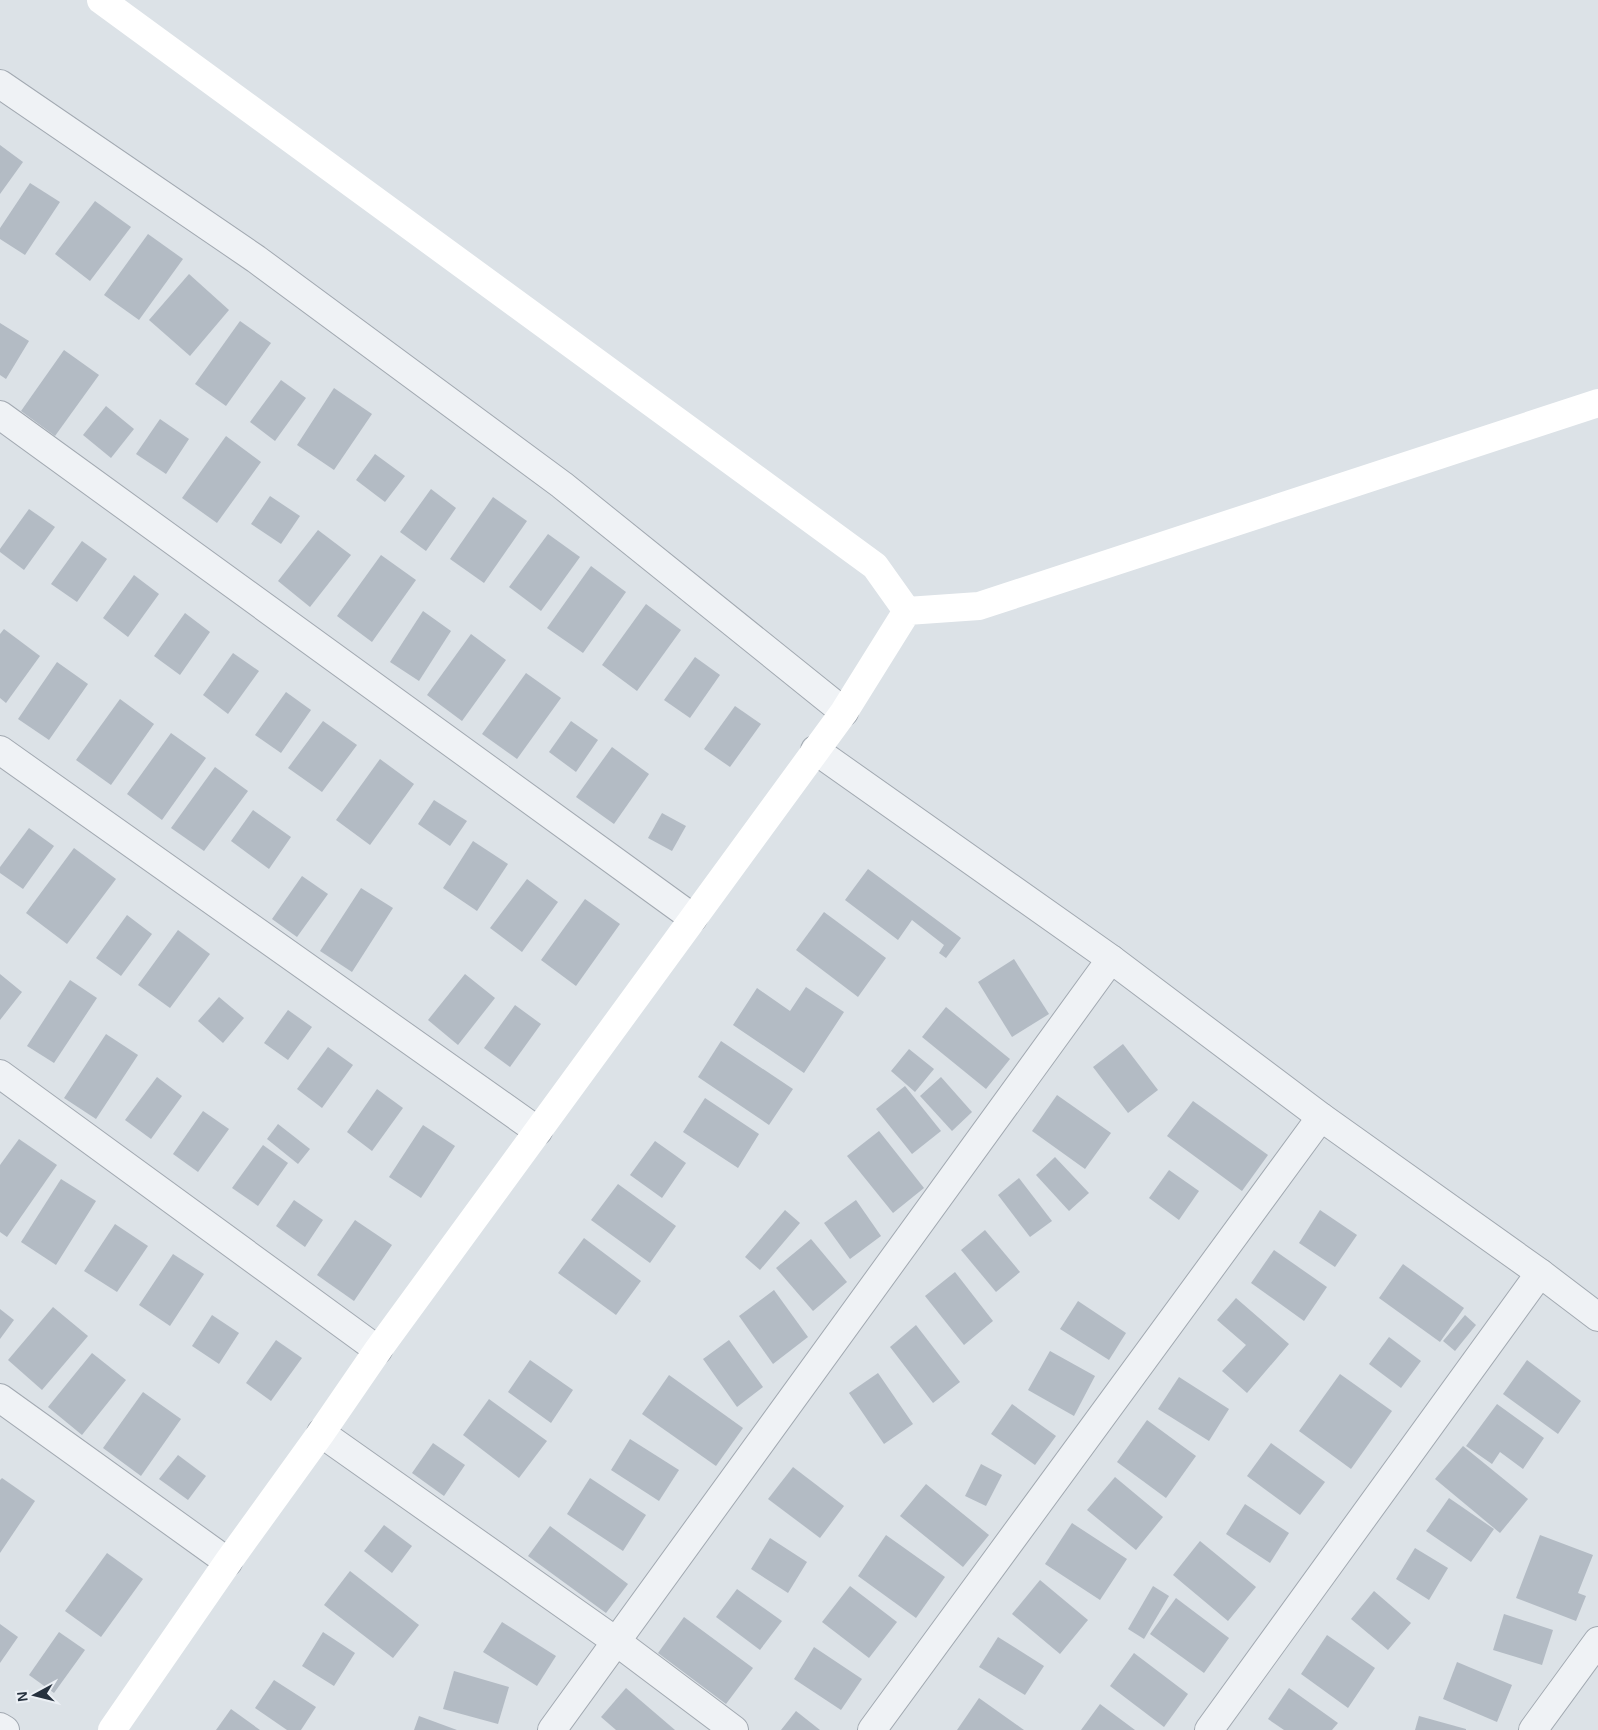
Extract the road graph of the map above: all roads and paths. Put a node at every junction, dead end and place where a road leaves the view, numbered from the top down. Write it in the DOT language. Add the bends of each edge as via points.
graph roads {
  1 [pos="101,0"];
  2 [pos="0,84"];
  3 [pos="1598,403"];
  4 [pos="0,415"];
  5 [pos="907,611"];
  6 [pos="844,712"];
  7 [pos="0,750"];
  8 [pos="815,750"];
  9 [pos="693,918"];
  10 [pos="1111,959"];
  11 [pos="0,1074"];
  12 [pos="1321,1117"];
  13 [pos="538,1131"];
  14 [pos="1540,1273"];
  15 [pos="1598,1317"];
  16 [pos="378,1350"];
  17 [pos="0,1398"];
  18 [pos="321,1433"];
  19 [pos="228,1562"];
  20 [pos="1598,1641"];
  21 [pos="617,1642"];
  22 [pos="0,1726"];
  23 [pos="5,1730"];
  24 [pos="112,1730"];
  25 [pos="552,1730"];
  26 [pos="734,1730"];
  27 [pos="872,1730"];
  28 [pos="1209,1730"];
  29 [pos="1533,1730"];
  1 -- 5 [label="street" via="875,566"];
  2 -- 6 [label="street" via="256,259 562,485"];
  3 -- 5 [label="street" via="979,606"];
  4 -- 9 [label="street"];
  5 -- 6 [label="street"];
  6 -- 8 [label="street"];
  7 -- 13 [label="street"];
  8 -- 9 [label="street"];
  8 -- 10 [label="street"];
  9 -- 13 [label="street"];
  10 -- 12 [label="street"];
  10 -- 21 [label="street"];
  11 -- 16 [label="street"];
  12 -- 14 [label="street"];
  12 -- 27 [label="street"];
  13 -- 16 [label="street"];
  14 -- 15 [label="street"];
  14 -- 28 [label="street"];
  16 -- 18 [label="street"];
  17 -- 19 [label="street"];
  18 -- 19 [label="street"];
  18 -- 21 [label="street"];
  19 -- 24 [label="street"];
  20 -- 29 [label="street"];
  21 -- 25 [label="street"];
  21 -- 26 [label="street"];
  22 -- 23 [label="street"];
}
